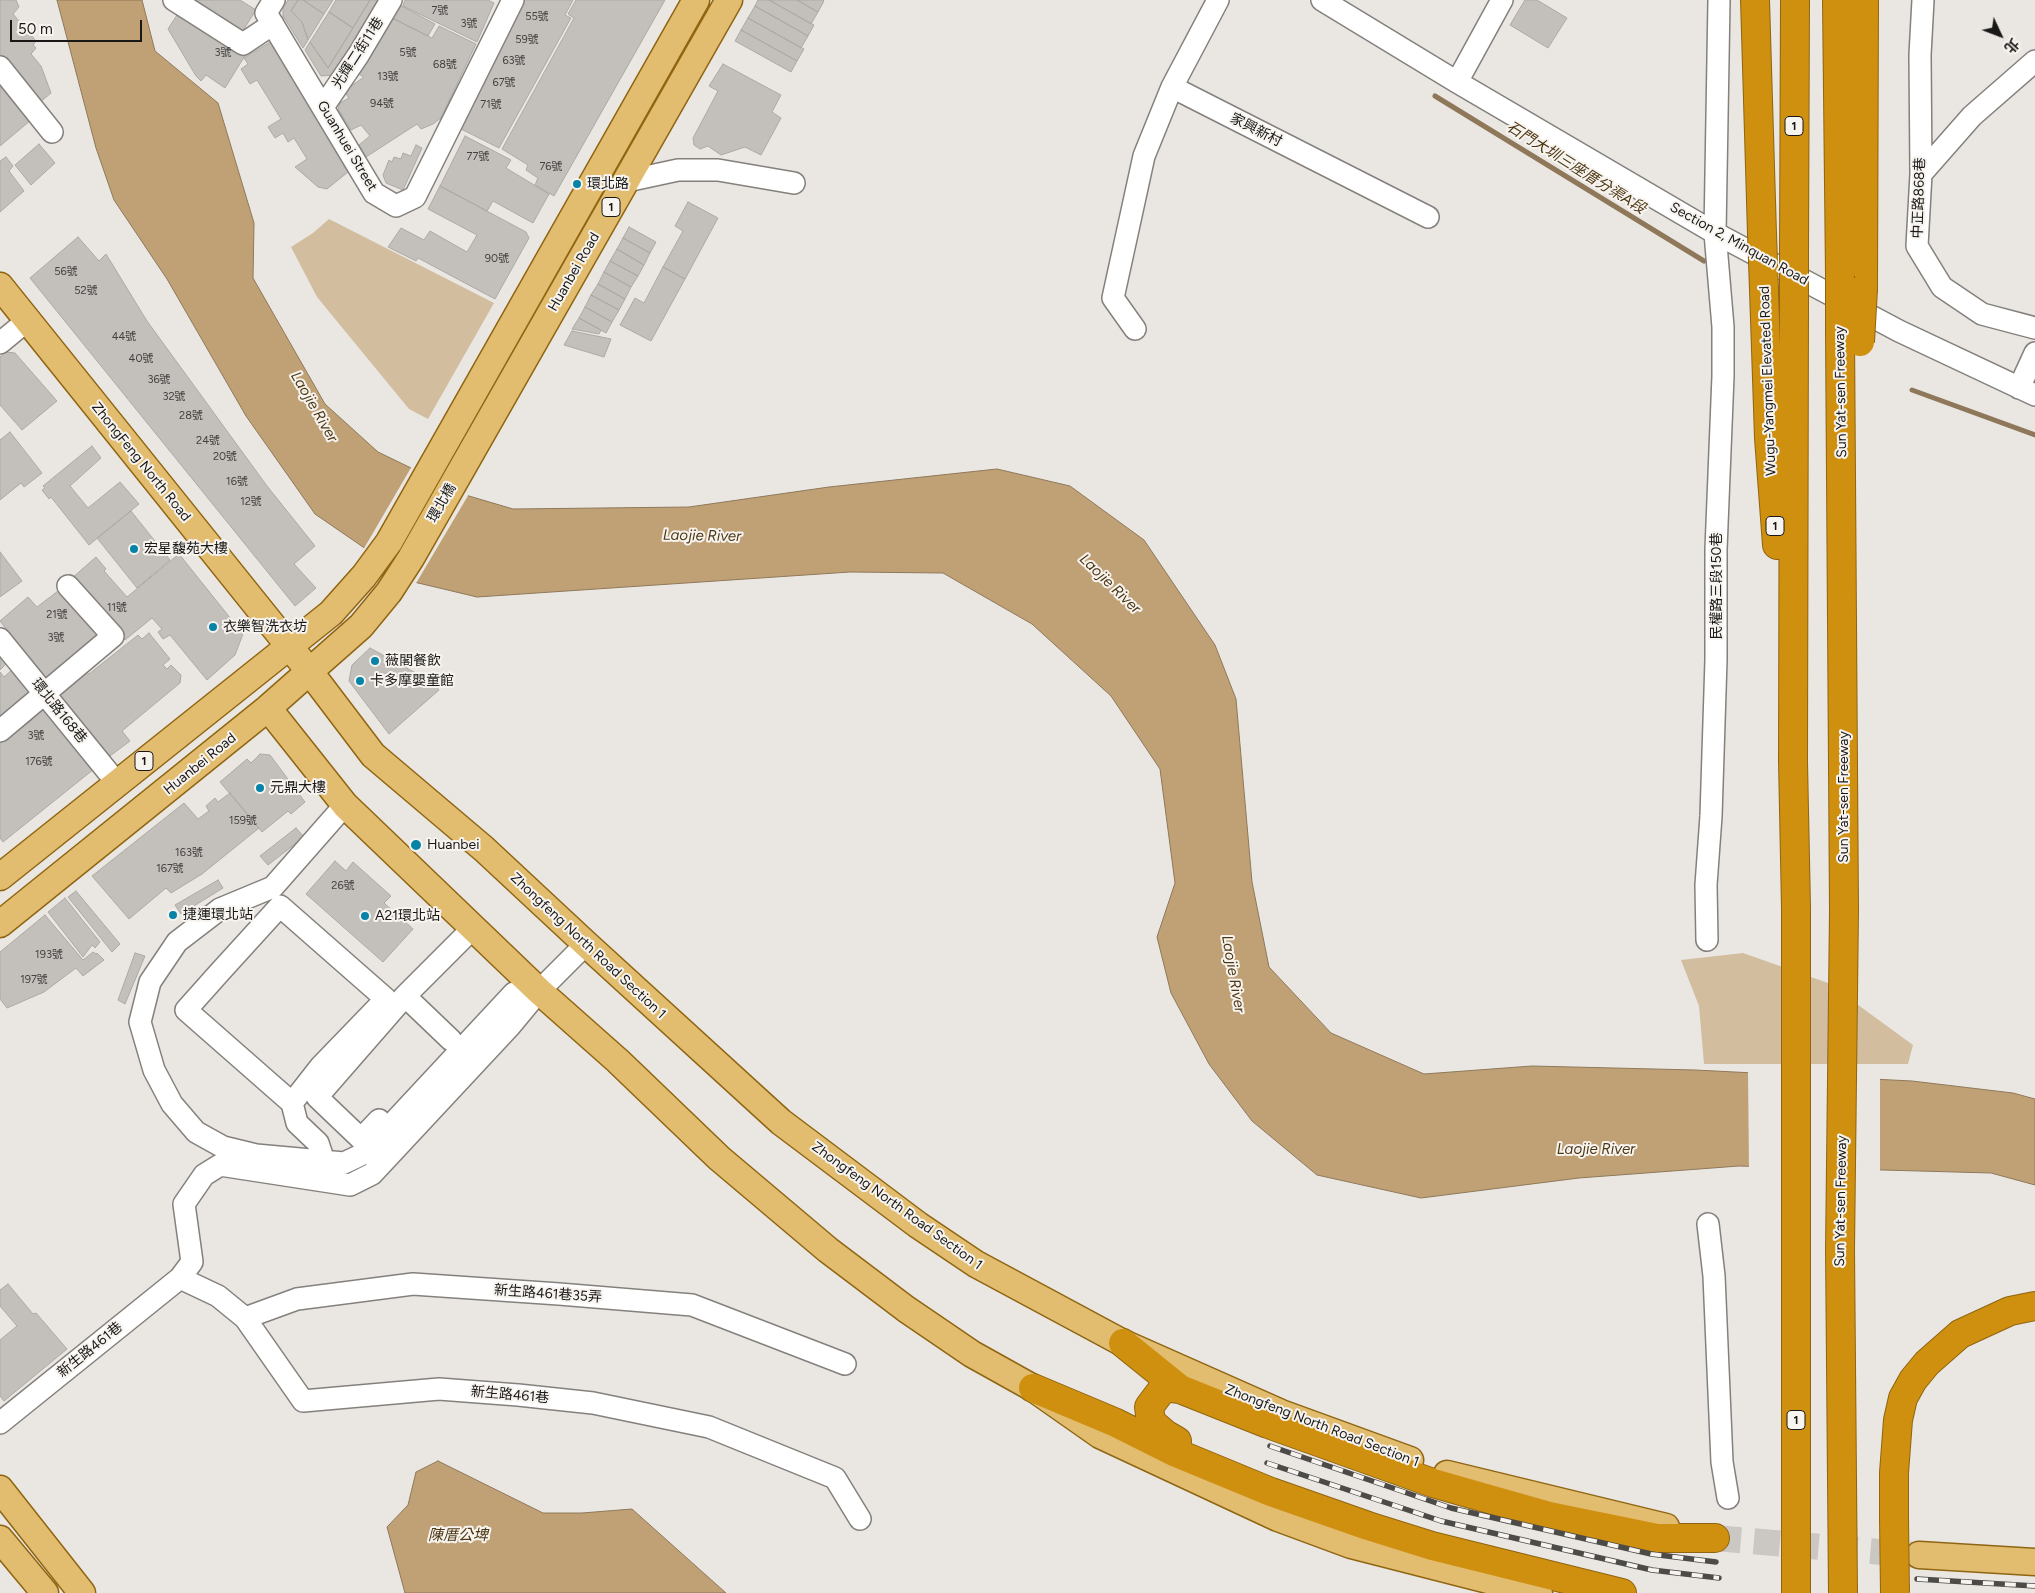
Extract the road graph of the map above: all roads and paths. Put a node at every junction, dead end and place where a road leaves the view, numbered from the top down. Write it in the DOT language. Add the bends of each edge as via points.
graph roads {
  1 [pos="174,0"];
  2 [pos="274,0"];
  3 [pos="391,0"];
  4 [pos="513,0"];
  5 [pos="696,0"];
  6 [pos="729,0"];
  7 [pos="1218,0"];
  8 [pos="1322,0"];
  9 [pos="1502,0"];
  10 [pos="1719,0"];
  11 [pos="1755,0"];
  12 [pos="1794,0"];
  13 [pos="1837,0"];
  14 [pos="1864,0"];
  15 [pos="1923,0"];
  16 [pos="273,24"];
  17 [pos="2035,61"];
  18 [pos="0,68"];
  19 [pos="1457,82"];
  20 [pos="1172,87"];
  21 [pos="323,106"];
  22 [pos="52,132"];
  23 [pos="1921,174"];
  24 [pos="627,181"];
  25 [pos="794,183"];
  26 [pos="1428,217"];
  27 [pos="1715,233"];
  28 [pos="1851,283"];
  29 [pos="0,286"];
  30 [pos="28,320"];
  31 [pos="2035,328"];
  32 [pos="1135,329"];
  33 [pos="0,343"];
  34 [pos="2035,353"];
  35 [pos="2027,391"];
  36 [pos="467,403"];
  37 [pos="493,414"];
  38 [pos="68,586"];
  39 [pos="389,592"];
  40 [pos="0,638"];
  41 [pos="289,647"];
  42 [pos="310,672"];
  43 [pos="46,694"];
  44 [pos="268,708"];
  45 [pos="0,730"];
  46 [pos="1793,761"];
  47 [pos="117,783"];
  48 [pos="345,805"];
  49 [pos="0,877"];
  50 [pos="467,923"];
  51 [pos="0,924"];
  52 [pos="1707,940"];
  53 [pos="586,944"];
  54 [pos="540,991"];
  55 [pos="396,997"];
  56 [pos="490,1017"];
  57 [pos="451,1040"];
  58 [pos="292,1103"];
  59 [pos="324,1161"];
  60 [pos="1708,1224"];
  61 [pos="180,1278"];
  62 [pos="2035,1306"];
  63 [pos="245,1318"];
  64 [pos="1123,1343"];
  65 [pos="845,1364"];
  66 [pos="1033,1388"];
  67 [pos="1180,1388"];
  68 [pos="0,1423"];
  69 [pos="0,1489"];
  70 [pos="1271,1492"];
  71 [pos="1728,1498"];
  72 [pos="860,1519"];
  73 [pos="1715,1538"];
  74 [pos="0,1540"];
  75 [pos="1919,1555"];
  76 [pos="2035,1562"];
  77 [pos="45,1593"];
  78 [pos="82,1593"];
  79 [pos="1539,1593"];
  80 [pos="1622,1593"];
  81 [pos="1796,1593"];
  82 [pos="1844,1593"];
  83 [pos="1895,1593"];
  1 -- 16 [label="street" via="243,44"];
  2 -- 16 [label="street, Guanhuei Street" via="266,13"];
  3 -- 21 [label="street, 光輝二街11巷"];
  4 -- 21 [label="street, Guanhuei Street" via="415,197 396,206 374,193"];
  5 -- 36 [label="main road, Huanbei Road / 1"];
  6 -- 24 [label="main road, Huanbei Road / 1"];
  7 -- 20 [label="street"];
  8 -- 19 [label="street, Section 2, Minquan Road"];
  9 -- 19 [label="street"];
  10 -- 27 [label="street, 民權路三段150巷"];
  11 -- 46 [label="highway, Wugu-Yangmei Elevated Road / 1, bridge" via="1769,438"];
  12 -- 46 [label="highway, 1, bridge"];
  13 -- 28 [label="highway"];
  14 -- 28 [label="highway"];
  15 -- 23 [label="street, 中正路868巷"];
  16 -- 21 [label="street, Guanhuei Street"];
  17 -- 23 [label="street" via="1972,116"];
  18 -- 22 [label="street"];
  19 -- 27 [label="street, Section 2, Minquan Road"];
  20 -- 26 [label="street, 家興新村"];
  20 -- 32 [label="street" via="1144,156 1113,298"];
  23 -- 31 [label="street, 中正路868巷" via="1917,246 1942,287 1982,314"];
  24 -- 25 [label="street" via="678,170 718,170"];
  24 -- 37 [label="main road, Huanbei Road / 1"];
  27 -- 35 [label="street, Section 2, Minquan Road" via="1899,331"];
  27 -- 52 [label="street, 民權路三段150巷" via="1723,328 1723,376 1711,816 1706,885"];
  28 -- 82 [label="highway, Sun Yat-sen Freeway, bridge" via="1844,642 1840,1248"];
  29 -- 30 [label="main road, ZhongFeng North Road"];
  30 -- 33 [label="street"];
  30 -- 41 [label="main road, ZhongFeng North Road"];
  34 -- 35 [label="street"];
  36 -- 41 [label="main road, 環北橋 / 1" via="389,542 331,613"];
  37 -- 39 [label="main road, 環北橋 / 1"];
  38 -- 43 [label="street" via="113,636"];
  39 -- 42 [label="main road, Huanbei Road / 1" via="360,626"];
  40 -- 43 [label="street, 環北路168巷"];
  41 -- 42 [label="main road, Zhongfeng North Road Section 1"];
  41 -- 44 [label="main road"];
  41 -- 47 [label="main road, 1"];
  42 -- 44 [label="main road, Huanbei Road / 1"];
  42 -- 53 [label="main road, Zhongfeng North Road Section 1" via="373,755 484,848"];
  43 -- 45 [label="street"];
  43 -- 47 [label="street, 環北路168巷"];
  44 -- 48 [label="main road"];
  44 -- 51 [label="main road, Huanbei Road / 1"];
  46 -- 81 [label="highway, 1"];
  47 -- 49 [label="main road, 1"];
  48 -- 50 [label="main road"];
  48 -- 59 [label="street" via="272,888 220,909 177,942 150,982 140,1022 154,1070 172,1104 196,1132 223,1147 256,1155"];
  50 -- 54 [label="main road"];
  50 -- 55 [label="street"];
  53 -- 54 [label="street, 新生路461巷"];
  53 -- 64 [label="main road, Zhongfeng North Road Section 1" via="781,1122 851,1175 976,1264"];
  54 -- 56 [label="street" via="514,993"];
  54 -- 61 [label="street, 新生路461巷" via="372,1174 350,1185 220,1165 204,1175 184,1204 192,1262"];
  54 -- 66 [label="main road" via="719,1158 828,1250 972,1354"];
  55 -- 57 [label="street"];
  55 -- 57 [label="street" via="317,1097 361,1139"];
  55 -- 58 [label="street" via="321,1066"];
  55 -- 58 [label="street" via="280,906 186,1010"];
  56 -- 57 [label="street" via="480,1011"];
  56 -- 59 [label="street" via="365,1153 344,1163"];
  58 -- 59 [label="street" via="297,1123 318,1143"];
  60 -- 71 [label="street" via="1714,1276 1722,1462"];
  61 -- 63 [label="street, 新生路461巷" via="218,1296"];
  61 -- 68 [label="street, 新生路461巷"];
  62 -- 83 [label="highway, bridge" via="2010,1311 1960,1334 1928,1363 1903,1398 1894,1465"];
  63 -- 65 [label="street, 新生路461巷35弄" via="297,1299 413,1284 559,1294 692,1305"];
  63 -- 72 [label="street, 新生路461巷" via="303,1401 439,1389 518,1394 593,1403 709,1427 835,1478"];
  64 -- 67 [label="highway"];
  64 -- 73 [label="main road, Zhongfeng North Road Section 1" via="1281,1413 1448,1474"];
  66 -- 70 [label="highway"];
  66 -- 79 [label="main road" via="1100,1435 1278,1518 1351,1545"];
  67 -- 70 [label="highway" via="1164,1387 1156,1395 1149,1407 1151,1422 1165,1434"];
  67 -- 73 [label="highway" via="1268,1424 1432,1483 1549,1516 1657,1538"];
  69 -- 78 [label="main road"];
  70 -- 80 [label="highway" via="1432,1546"];
  74 -- 77 [label="main road"];
  75 -- 76 [label="main road"];
}
